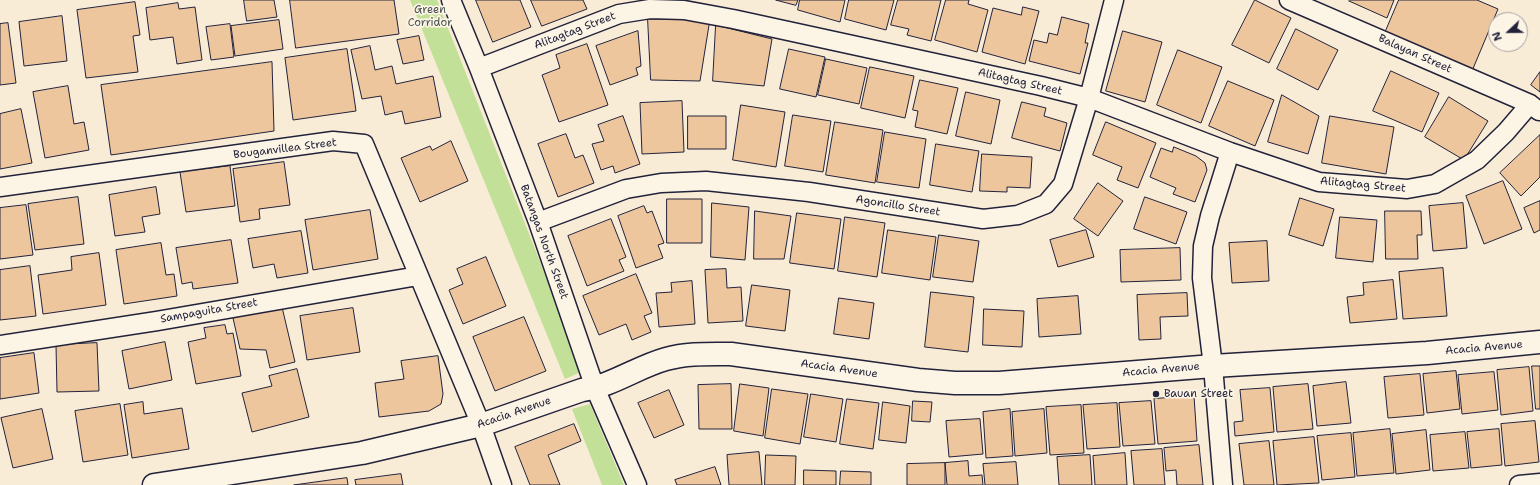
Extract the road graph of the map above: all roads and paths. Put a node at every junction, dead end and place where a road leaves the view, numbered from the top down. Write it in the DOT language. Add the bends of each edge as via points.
graph roads {
  1 [pos="451,0"];
  2 [pos="1114,0"];
  3 [pos="1289,0"];
  4 [pos="479,68"];
  5 [pos="1089,98"];
  6 [pos="1535,108"];
  7 [pos="1230,152"];
  8 [pos="0,187"];
  9 [pos="538,222"];
  10 [pos="418,276"];
  11 [pos="1540,342"];
  12 [pos="0,345"];
  13 [pos="1213,366"];
  14 [pos="596,388"];
  15 [pos="481,425"];
  16 [pos="1540,483"];
  17 [pos="154,485"];
  18 [pos="502,485"];
  19 [pos="637,485"];
  20 [pos="1223,485"];
  21 [pos="1519,485"];
  1 -- 4 [label="street, Batangas North Street"];
  2 -- 5 [label="street, Agoncillo Street"];
  3 -- 6 [label="street, Balayan Street"];
  4 -- 5 [label="street, Alitagtag Street" via="619,14 650,9 684,10"];
  4 -- 9 [label="street, Batangas North Street"];
  5 -- 7 [label="street, Alitagtag Street"];
  5 -- 9 [label="street, Agoncillo Street" via="1063,184 1046,204 1018,215 983,219 809,192 706,181 661,183 626,189"];
  6 -- 7 [label="street, Alitagtag Street" via="1477,160 1435,184 1407,189 1319,182"];
  7 -- 13 [label="street" via="1203,246 1202,278"];
  8 -- 10 [label="street, Bouganvillea Street" via="333,141 364,144"];
  9 -- 14 [label="street, Batangas North Street"];
  10 -- 12 [label="street, Sampaguita Street"];
  10 -- 15 [label="street, Bouganvillea Street"];
  11 -- 13 [label="street, Acacia Avenue" via="1427,353"];
  13 -- 14 [label="street, Acacia Avenue" via="999,383 955,383 731,354 700,354 666,359"];
  13 -- 20 [label="street"];
  14 -- 15 [label="street, Acacia Avenue" via="582,390"];
  14 -- 19 [label="street, Batangas North Street"];
  15 -- 17 [label="street, Acacia Avenue" via="362,454"];
  15 -- 18 [label="street, Bouganvillea Street"];
  16 -- 21 [label="street"];
}
